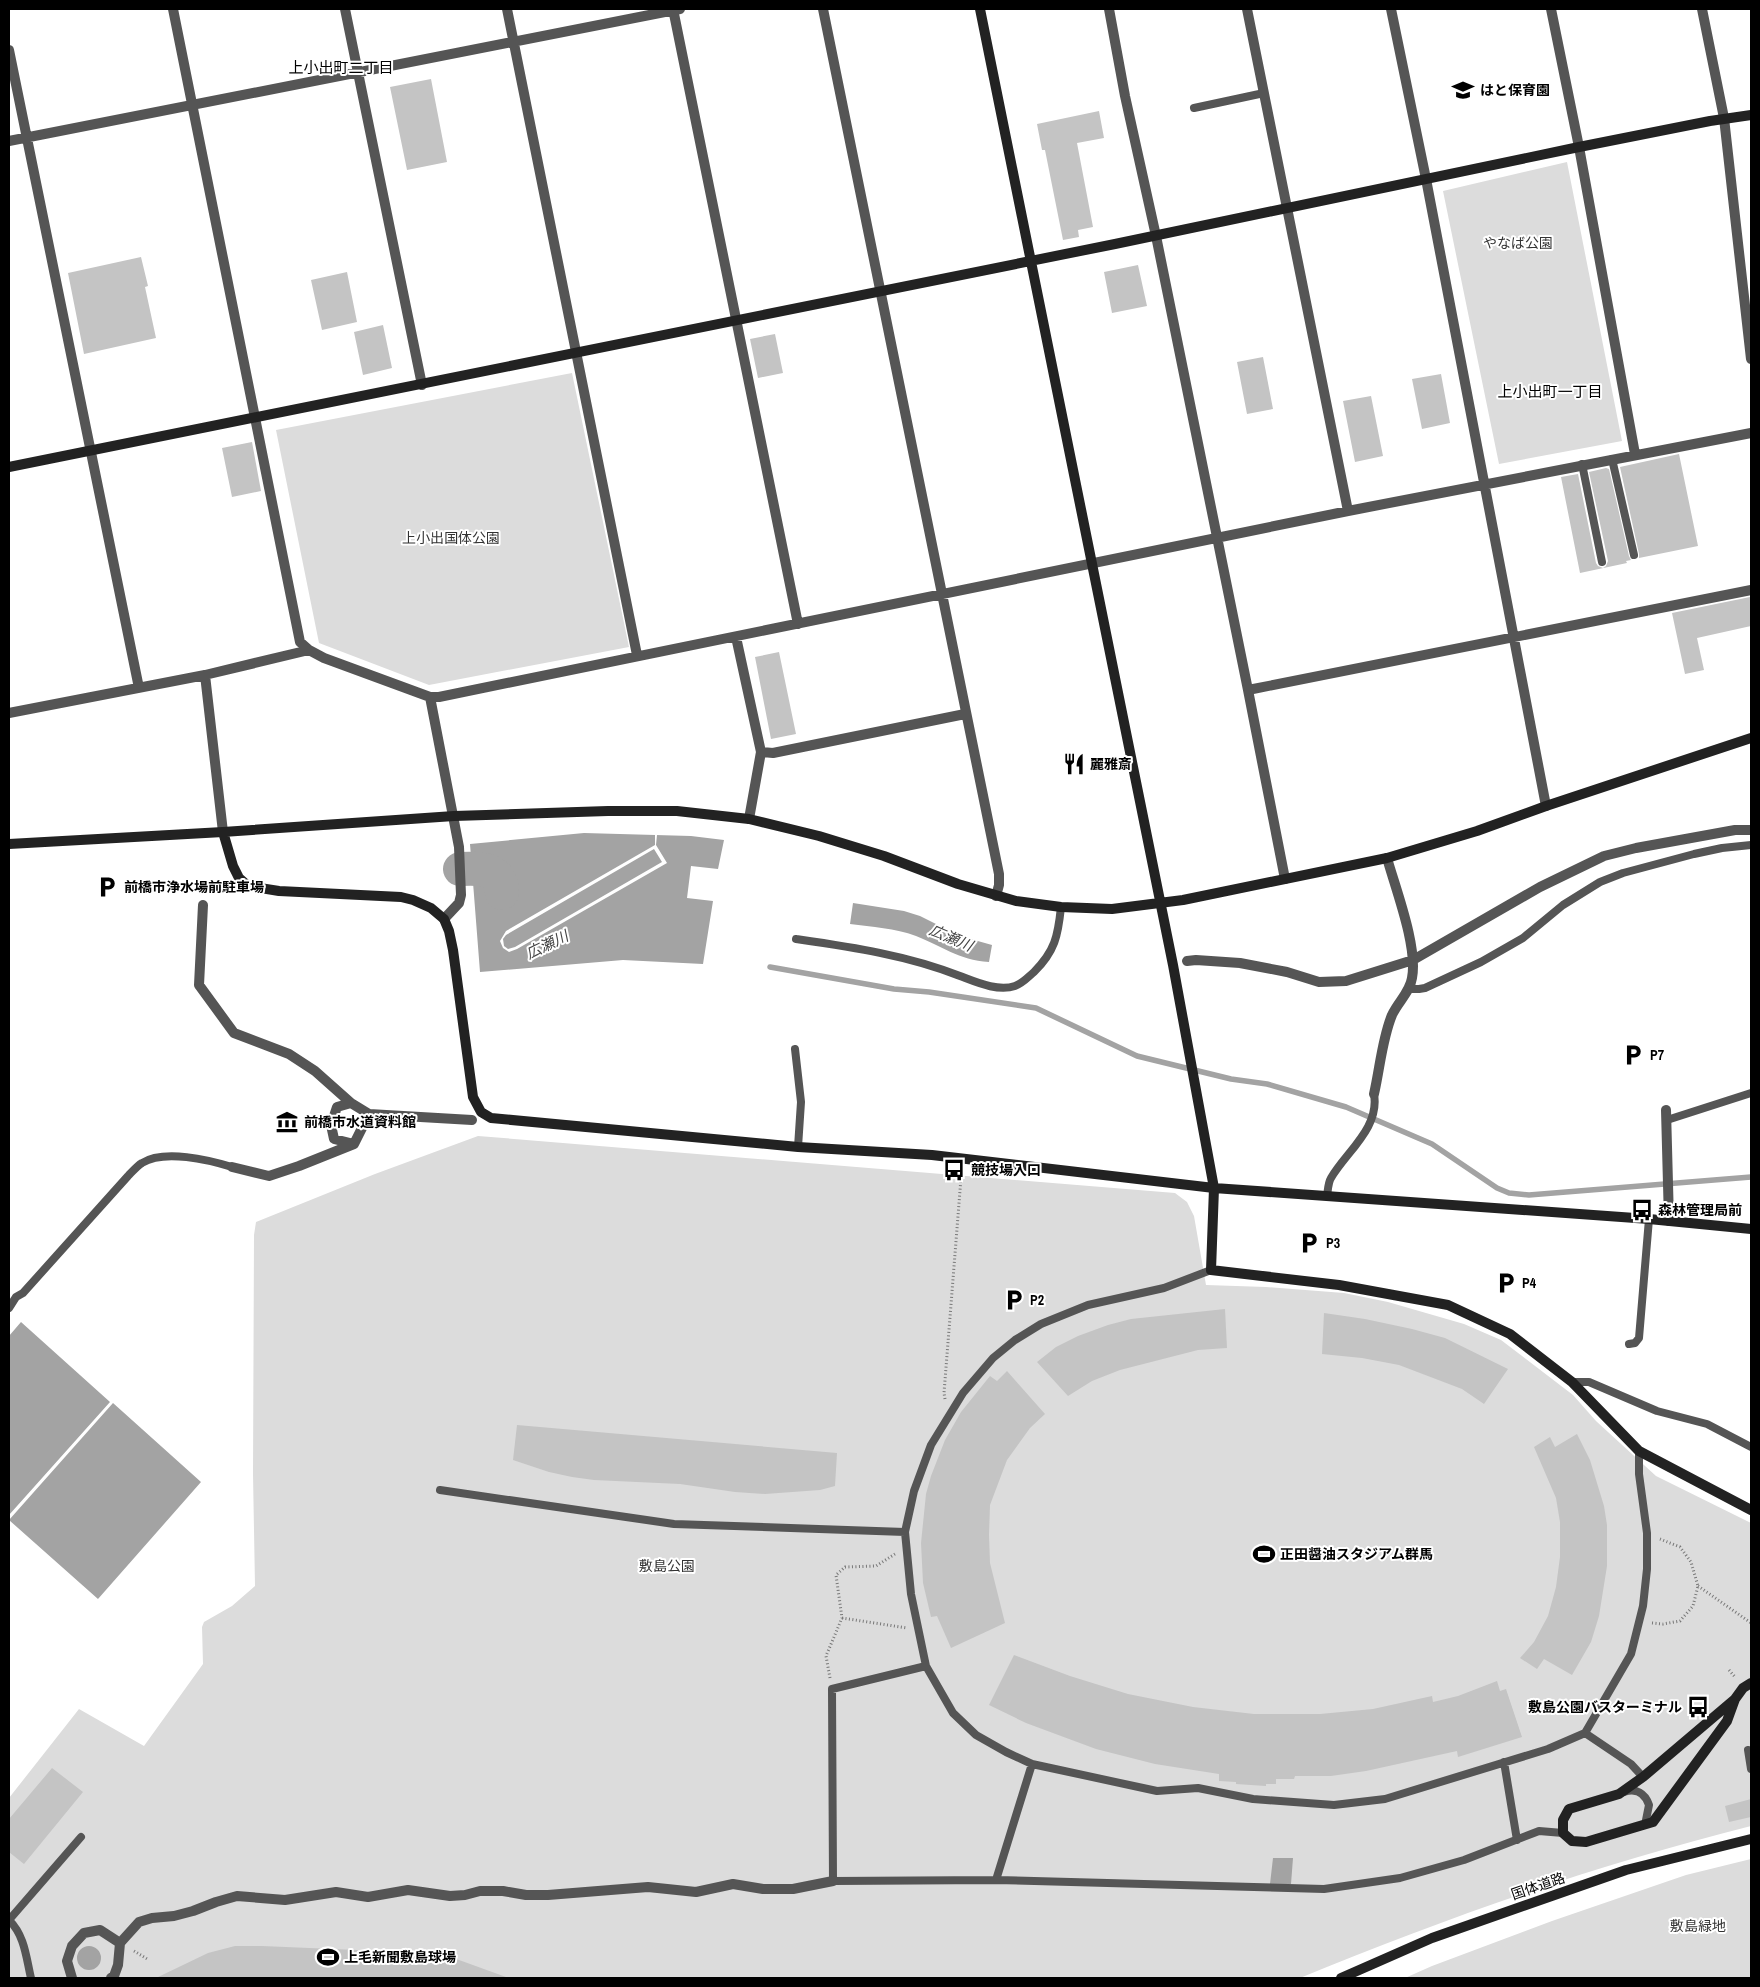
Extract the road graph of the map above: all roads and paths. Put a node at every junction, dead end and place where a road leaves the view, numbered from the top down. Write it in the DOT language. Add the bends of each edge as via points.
graph roads {
  1 [pos="173,9"];
  2 [pos="345,9"];
  3 [pos="507,9"];
  4 [pos="676,9"];
  5 [pos="823,9"];
  6 [pos="980,9"];
  7 [pos="1109,9"];
  8 [pos="1247,9"];
  9 [pos="1391,9"];
  10 [pos="1551,9"];
  11 [pos="1702,9"];
  12 [pos="514,43"];
  13 [pos="9,50"];
  14 [pos="358,73"];
  15 [pos="1264,93"];
  16 [pos="193,106"];
  17 [pos="1194,108"];
  18 [pos="1751,115"];
  19 [pos="1724,118"];
  20 [pos="27,138"];
  21 [pos="9,142"];
  22 [pos="1579,147"];
  23 [pos="1426,179"];
  24 [pos="1287,209"];
  25 [pos="1156,236"];
  26 [pos="1032,261"];
  27 [pos="880,292"];
  28 [pos="738,321"];
  29 [pos="576,353"];
  30 [pos="1751,359"];
  31 [pos="422,385"];
  32 [pos="256,418"];
  33 [pos="1751,433"];
  34 [pos="90,450"];
  35 [pos="1635,454"];
  36 [pos="1612,458"];
  37 [pos="1582,464"];
  38 [pos="9,468"];
  39 [pos="1484,484"];
  40 [pos="1348,511"];
  41 [pos="1217,538"];
  42 [pos="1634,555"];
  43 [pos="1602,562"];
  44 [pos="1093,564"];
  45 [pos="1751,590"];
  46 [pos="942,594"];
  47 [pos="798,624"];
  48 [pos="736,637"];
  49 [pos="1513,637"];
  50 [pos="309,650"];
  51 [pos="637,655"];
  52 [pos="204,675"];
  53 [pos="139,688"];
  54 [pos="1248,690"];
  55 [pos="430,697"];
  56 [pos="9,713"];
  57 [pos="966,714"];
  58 [pos="1751,738"];
  59 [pos="761,752"];
  60 [pos="1546,806"];
  61 [pos="454,816"];
  62 [pos="749,819"];
  63 [pos="1751,830"];
  64 [pos="223,832"];
  65 [pos="9,844"];
  66 [pos="1751,845"];
  67 [pos="1387,858"];
  68 [pos="1285,879"];
  69 [pos="996,896"];
  70 [pos="1160,904"];
  71 [pos="203,905"];
  72 [pos="1061,907"];
  73 [pos="444,919"];
  74 [pos="796,938"];
  75 [pos="1413,960"];
  76 [pos="1187,961"];
  77 [pos="1409,989"];
  78 [pos="795,1049"];
  79 [pos="1374,1094"];
  80 [pos="1751,1094"];
  81 [pos="351,1103"];
  82 [pos="369,1114"];
  83 [pos="1667,1115"];
  84 [pos="472,1120"];
  85 [pos="354,1144"];
  86 [pos="798,1147"];
  87 [pos="232,1167"];
  88 [pos="962,1178"];
  89 [pos="1214,1188"];
  90 [pos="1327,1196"];
  91 [pos="1649,1219"];
  92 [pos="1670,1221"];
  93 [pos="1751,1229"];
  94 [pos="1211,1270"];
  95 [pos="9,1308"];
  96 [pos="1629,1344"];
  97 [pos="1572,1382"];
  98 [pos="953,1409"];
  99 [pos="1751,1447"];
  100 [pos="1638,1452"];
  101 [pos="440,1490"];
  102 [pos="1751,1510"];
  103 [pos="905,1532"];
  104 [pos="1647,1533"];
  105 [pos="906,1543"];
  106 [pos="1698,1586"];
  107 [pos="842,1618"];
  108 [pos="1639,1622"];
  109 [pos="1751,1623"];
  110 [pos="917,1629"];
  111 [pos="926,1666"];
  112 [pos="1729,1670"];
  113 [pos="1735,1678"];
  114 [pos="1751,1682"];
  115 [pos="832,1689"];
  116 [pos="1735,1699"];
  117 [pos="1585,1733"];
  118 [pos="1748,1750"];
  119 [pos="1504,1762"];
  120 [pos="1032,1764"];
  121 [pos="1751,1769"];
  122 [pos="1643,1777"];
  123 [pos="1619,1794"];
  124 [pos="1652,1822"];
  125 [pos="1563,1833"];
  126 [pos="81,1837"];
  127 [pos="1751,1839"];
  128 [pos="1517,1840"];
  129 [pos="996,1880"];
  130 [pos="833,1881"];
  131 [pos="9,1920"];
  132 [pos="120,1943"];
  133 [pos="31,1978"];
  134 [pos="72,1978"];
  135 [pos="111,1978"];
  136 [pos="1341,1978"];
  1 -- 16 [label="street"];
  2 -- 14 [label="street"];
  3 -- 12 [label="street"];
  4 -- 12 [label="street"];
  4 -- 28 [label="street"];
  5 -- 27 [label="street"];
  6 -- 26 [label="street"];
  7 -- 25 [label="street"];
  8 -- 15 [label="street"];
  9 -- 23 [label="street"];
  10 -- 22 [label="street"];
  11 -- 19 [label="street"];
  12 -- 14 [label="street"];
  12 -- 29 [label="street"];
  13 -- 20 [label="street"];
  14 -- 16 [label="street"];
  14 -- 31 [label="street"];
  15 -- 17 [label="lane"];
  15 -- 24 [label="street"];
  16 -- 20 [label="street"];
  16 -- 32 [label="street"];
  18 -- 19 [label="street"];
  19 -- 22 [label="street"];
  19 -- 30 [label="street"];
  20 -- 21 [label="street"];
  20 -- 34 [label="street"];
  22 -- 23 [label="street"];
  22 -- 35 [label="street"];
  23 -- 24 [label="street"];
  23 -- 39 [label="street"];
  24 -- 25 [label="street"];
  24 -- 40 [label="street"];
  25 -- 26 [label="street"];
  25 -- 41 [label="street"];
  26 -- 27 [label="street"];
  26 -- 44 [label="street"];
  27 -- 28 [label="street"];
  27 -- 46 [label="street"];
  28 -- 29 [label="street"];
  28 -- 47 [label="street"];
  29 -- 31 [label="street"];
  29 -- 51 [label="street"];
  31 -- 32 [label="street"];
  32 -- 34 [label="street"];
  32 -- 50 [label="street" via="300,642"];
  33 -- 35 [label="street"];
  34 -- 38 [label="street"];
  34 -- 53 [label="street"];
  35 -- 36 [label="street"];
  36 -- 37 [label="street"];
  36 -- 42 [label="lane"];
  37 -- 39 [label="street"];
  37 -- 43 [label="lane"];
  39 -- 40 [label="street"];
  39 -- 49 [label="street"];
  40 -- 41 [label="street"];
  41 -- 44 [label="street"];
  41 -- 54 [label="street"];
  44 -- 46 [label="street"];
  44 -- 70 [label="street"];
  45 -- 49 [label="street"];
  46 -- 47 [label="street"];
  46 -- 57 [label="street"];
  47 -- 48 [label="street"];
  48 -- 51 [label="street"];
  48 -- 59 [label="street"];
  49 -- 54 [label="street"];
  49 -- 60 [label="street"];
  50 -- 52 [label="street"];
  50 -- 55 [label="street"];
  51 -- 55 [label="street"];
  52 -- 53 [label="street"];
  52 -- 64 [label="street"];
  53 -- 56 [label="street"];
  54 -- 68 [label="street"];
  55 -- 61 [label="street"];
  57 -- 59 [label="street" via="773,753"];
  57 -- 69 [label="street" via="999,874"];
  58 -- 60 [label="street"];
  59 -- 62 [label="street"];
  60 -- 67 [label="street"];
  61 -- 62 [label="street" via="668,811"];
  61 -- 64 [label="street"];
  61 -- 73 [label="street" via="461,895 459,903"];
  62 -- 69 [label="street" via="884,856"];
  63 -- 75 [label="street" via="1735,830 1604,856 1540,886"];
  64 -- 65 [label="street"];
  64 -- 73 [label="street" via="233,866 248,886 401,897 422,904"];
  66 -- 77 [label="lane" via="1722,848 1600,882 1564,905 1523,938 1481,962 1419,990"];
  67 -- 68 [label="street"];
  67 -- 75 [label="street"];
  68 -- 70 [label="street"];
  69 -- 72 [label="street"];
  70 -- 72 [label="street" via="1112,909"];
  70 -- 89 [label="street"];
  71 -- 81 [label="street" via="199,985 234,1033 289,1054 315,1071"];
  72 -- 74 [label="lane" via="1055,943 1045,961 1022,982 1006,988 899,957"];
  73 -- 86 [label="street" via="453,950 471,1089 476,1106 485,1116"];
  75 -- 76 [label="street" via="1346,981 1319,982 1240,963"];
  75 -- 77 [label="street"];
  77 -- 79 [label="street" via="1390,1021"];
  78 -- 86 [label="lane" via="801,1102"];
  79 -- 90 [label="lane" via="1376,1101 1369,1124 1330,1179"];
  80 -- 83 [label="lane"];
  81 -- 82 [label="street"];
  81 -- 85 [label="street" via="337,1107 331,1125 334,1139"];
  82 -- 84 [label="street"];
  82 -- 85 [label="street"];
  83 -- 92 [label="street"];
  85 -- 87 [label="street" via="269,1176"];
  86 -- 89 [label="street" via="932,1155"];
  87 -- 95 [label="lane" via="179,1156 143,1163"];
  88 -- 98 [label="path" via="944,1393 946,1402"];
  89 -- 90 [label="street"];
  89 -- 94 [label="street"];
  90 -- 91 [label="street"];
  91 -- 92 [label="street"];
  91 -- 96 [label="lane" via="1638,1338"];
  92 -- 93 [label="street"];
  94 -- 97 [label="street" via="1339,1285 1448,1305 1510,1334"];
  94 -- 98 [label="lane" via="1164,1288 1088,1305 1041,1324 993,1358"];
  97 -- 99 [label="lane" via="1589,1382 1657,1411 1707,1424"];
  97 -- 100 [label="street"];
  98 -- 103 [label="lane" via="931,1445 914,1491"];
  100 -- 102 [label="street"];
  100 -- 104 [label="lane"];
  101 -- 103 [label="lane" via="674,1524"];
  103 -- 105 [label="lane"];
  104 -- 106 [label="path" via="1680,1547 1691,1562"];
  104 -- 108 [label="lane" via="1647,1569"];
  105 -- 107 [label="path" via="876,1566 845,1567 836,1575"];
  105 -- 110 [label="lane"];
  106 -- 108 [label="path" via="1693,1606 1680,1620 1664,1624"];
  106 -- 109 [label="path"];
  107 -- 110 [label="path"];
  107 -- 115 [label="path" via="826,1656"];
  108 -- 117 [label="lane" via="1631,1654"];
  110 -- 111 [label="lane"];
  111 -- 115 [label="lane"];
  111 -- 120 [label="lane" via="954,1713 976,1735"];
  112 -- 113 [label="path"];
  114 -- 116 [label="street"];
  115 -- 130 [label="lane"];
  116 -- 122 [label="street"];
  116 -- 124 [label="street" via="1727,1721"];
  117 -- 119 [label="lane" via="1548,1750"];
  117 -- 122 [label="lane" via="1632,1764"];
  118 -- 121 [label="lane"];
  119 -- 120 [label="lane" via="1385,1799 1334,1805 1253,1799 1198,1788 1157,1791"];
  119 -- 128 [label="lane"];
  120 -- 129 [label="lane"];
  122 -- 123 [label="street"];
  123 -- 124 [label="lane" via="1629,1790 1640,1792 1649,1805 1646,1820"];
  123 -- 125 [label="street" via="1569,1809 1563,1820"];
  124 -- 125 [label="street" via="1586,1842 1572,1841"];
  125 -- 128 [label="lane" via="1539,1831"];
  126 -- 131 [label="lane"];
  127 -- 136 [label="street, 国体道路" via="1626,1870 1432,1938"];
  128 -- 129 [label="lane" via="1464,1860 1400,1878 1324,1889"];
  129 -- 130 [label="lane"];
  130 -- 132 [label="street" via="793,1889 763,1890 732,1884 696,1892 648,1887 526,1896 480,1891 450,1896 408,1890 368,1897 336,1892 285,1900 237,1896 193,1911 139,1922"];
  131 -- 133 [label="lane" via="22,1938"];
  132 -- 134 [label="street" via="100,1930 84,1933 72,1946 67,1961"];
  132 -- 135 [label="street" via="118,1964"];
}
